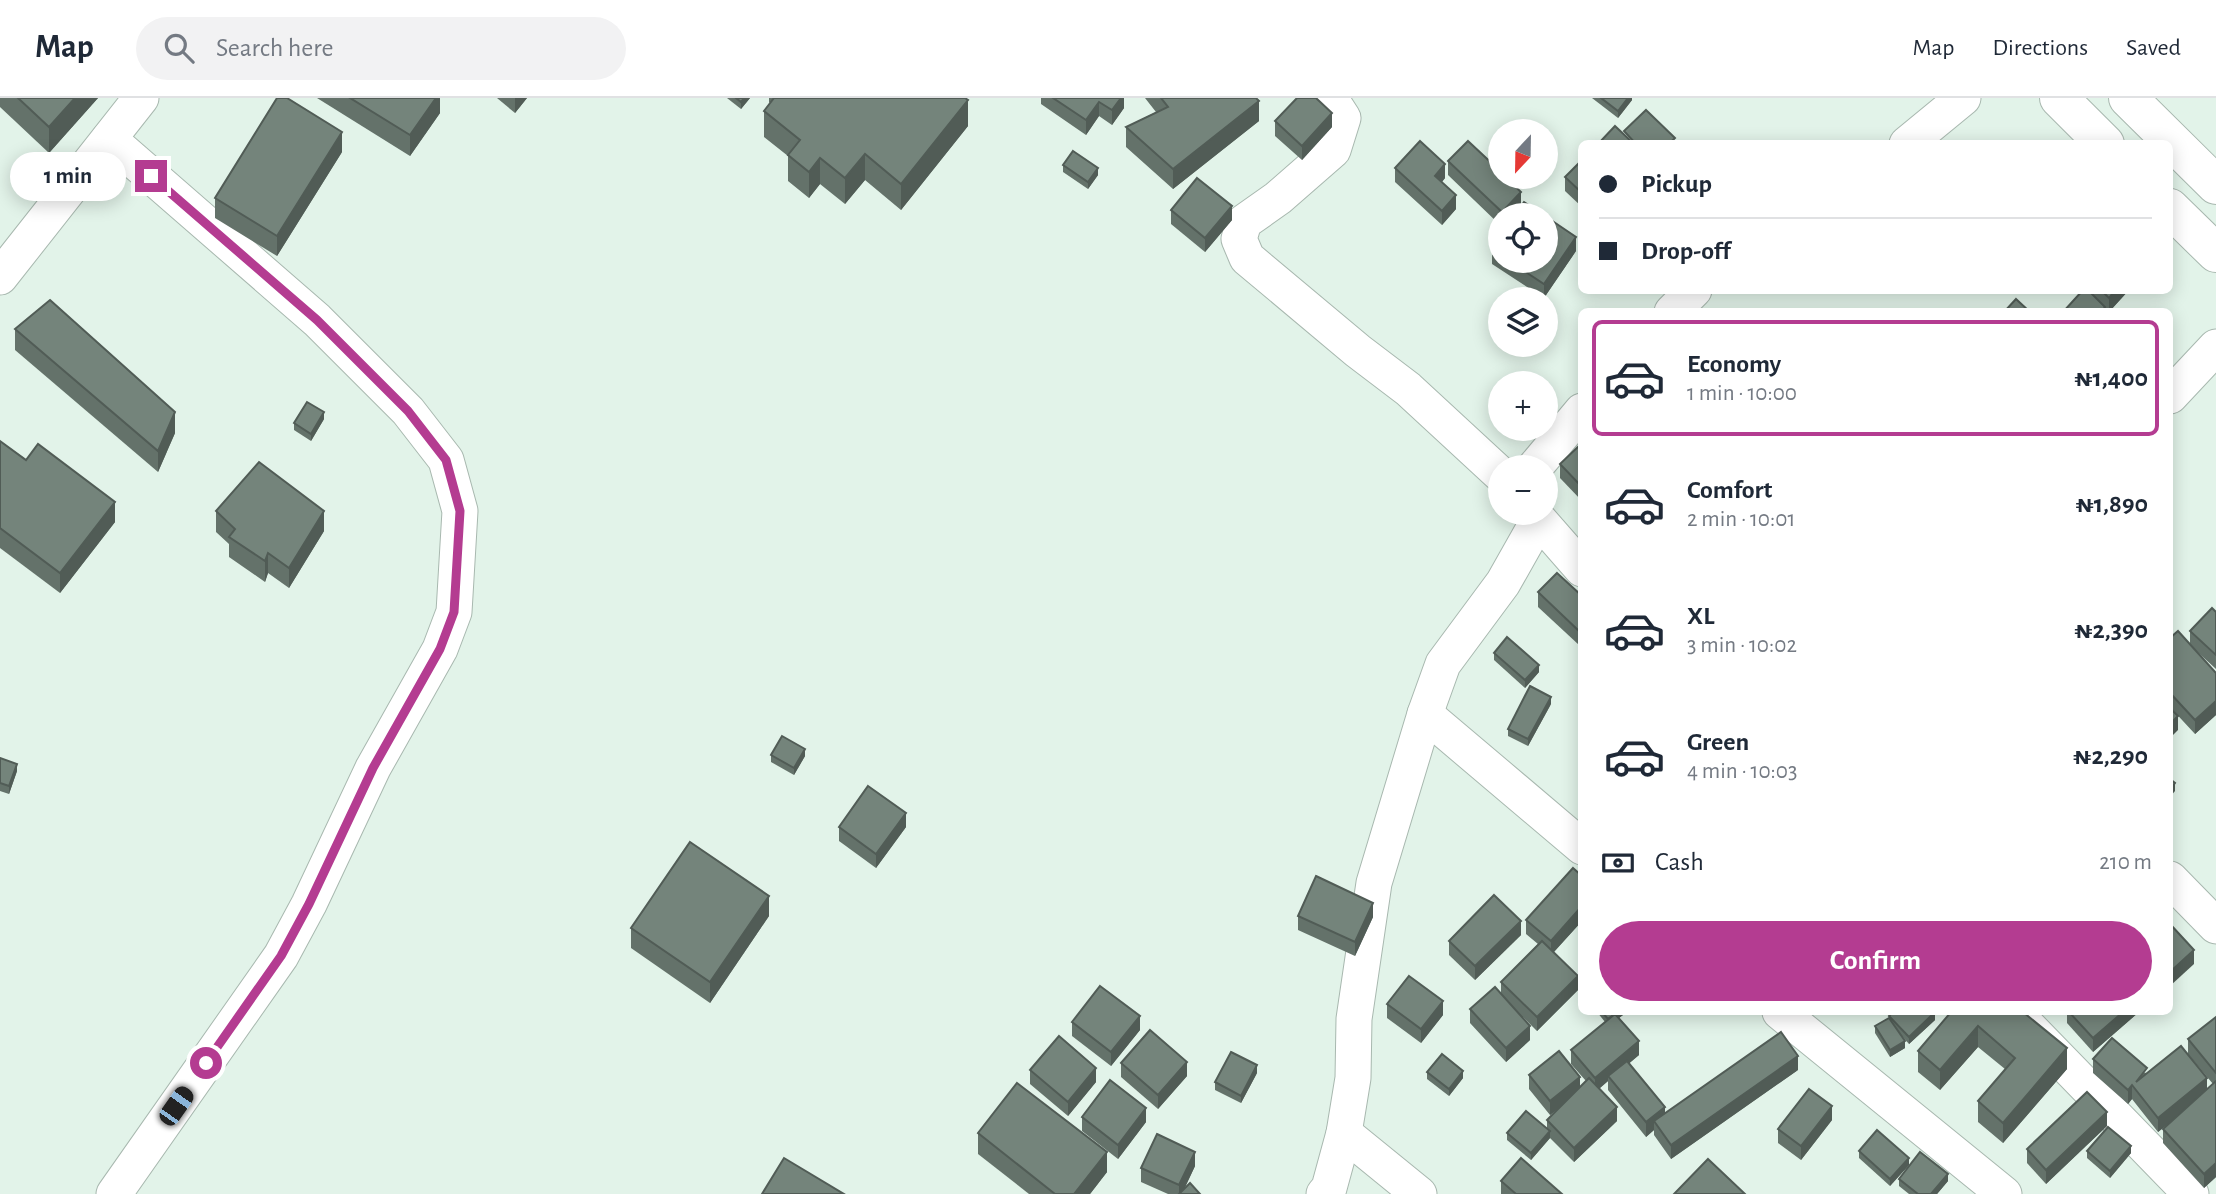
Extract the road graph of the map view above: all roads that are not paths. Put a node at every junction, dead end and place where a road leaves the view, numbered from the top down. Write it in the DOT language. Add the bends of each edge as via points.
graph roads {
  1 [pos="141,98"];
  2 [pos="1964,98"];
  3 [pos="2059,98"];
  4 [pos="2128,98"];
  5 [pos="1346,105"];
  6 [pos="109,139"];
  7 [pos="1912,140"];
  8 [pos="2101,140"];
  9 [pos="2170,140"];
  10 [pos="2173,142"];
  11 [pos="2216,185"];
  12 [pos="2173,211"];
  13 [pos="2216,253"];
  14 [pos="0,277"];
  15 [pos="1690,294"];
  16 [pos="1676,308"];
  17 [pos="2216,347"];
  18 [pos="2173,393"];
  19 [pos="1578,416"];
  20 [pos="1545,455"];
  21 [pos="1488,463"];
  22 [pos="1531,525"];
  23 [pos="1542,525"];
  24 [pos="1578,565"];
  25 [pos="1425,714"];
  26 [pos="1578,843"];
  27 [pos="2173,882"];
  28 [pos="2216,926"];
  29 [pos="1784,1015"];
  30 [pos="2017,1015"];
  31 [pos="1344,1133"];
  32 [pos="1990,1190"];
  33 [pos="114,1194"];
  34 [pos="1324,1194"];
  35 [pos="1419,1194"];
  36 [pos="2191,1194"];
  1 -- 6 [label="street"];
  2 -- 7 [label="street"];
  3 -- 8 [label="main road"];
  4 -- 9 [label="main road"];
  5 -- 21 [label="street" via="1333,150 1244,222 1238,239 1247,258 1408,389"];
  6 -- 14 [label="street"];
  6 -- 33 [label="street" via="317,320 408,411 446,460 460,511 454,612 440,649 373,768 281,956"];
  10 -- 11 [label="main road"];
  12 -- 13 [label="main road"];
  15 -- 16 [label="street"];
  17 -- 18 [label="street"];
  19 -- 20 [label="street"];
  22 -- 25 [label="street" via="1503,583 1443,664"];
  23 -- 24 [label="street"];
  25 -- 26 [label="street"];
  25 -- 31 [label="street" via="1374,883 1354,1019 1353,1078"];
  27 -- 28 [label="street"];
  29 -- 32 [label="street"];
  30 -- 36 [label="street"];
  31 -- 34 [label="street"];
  31 -- 35 [label="street"];
}
